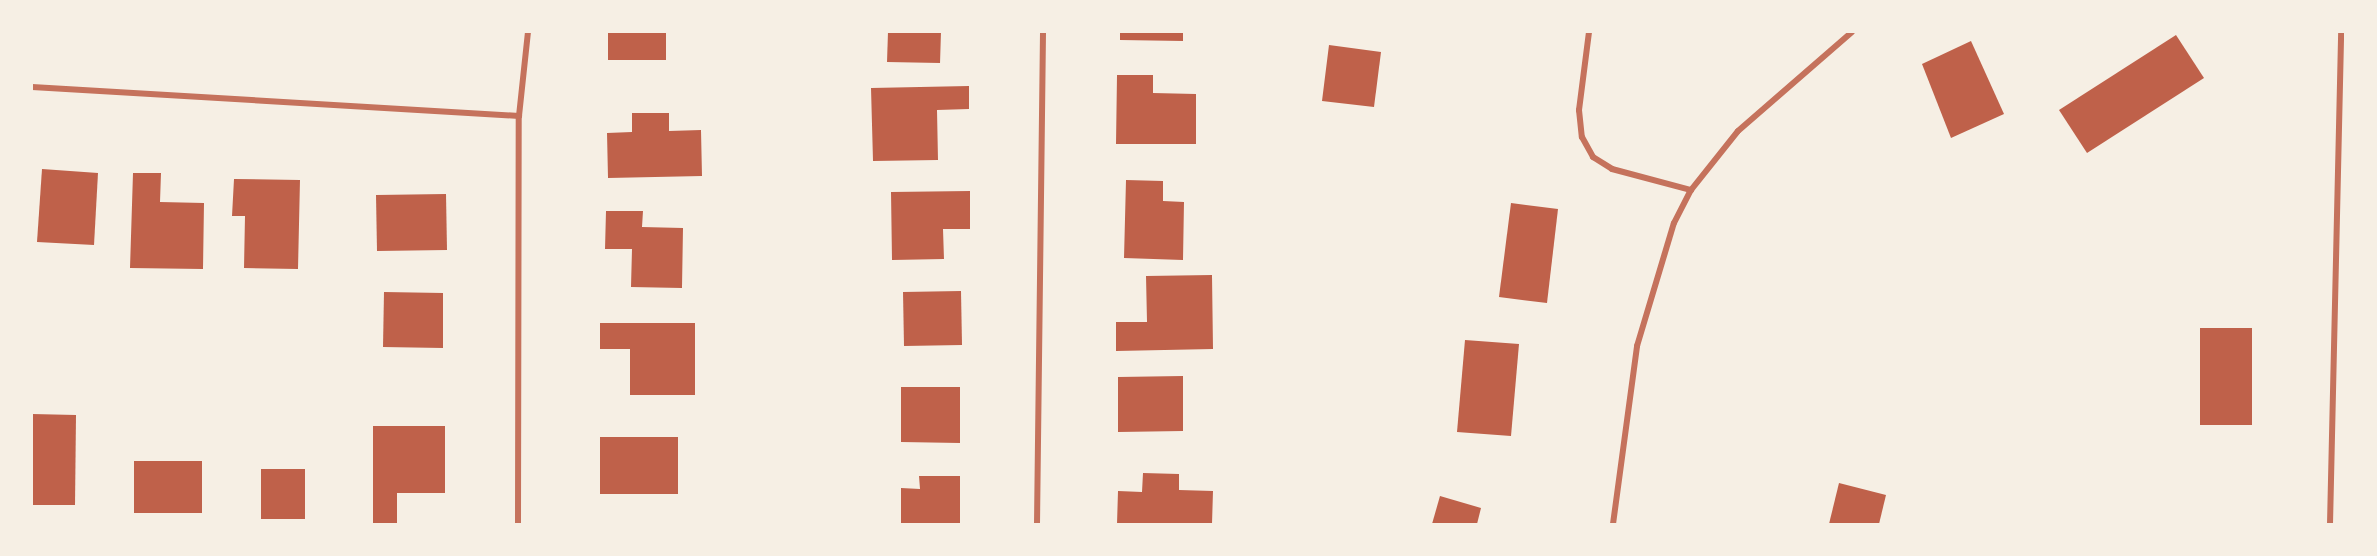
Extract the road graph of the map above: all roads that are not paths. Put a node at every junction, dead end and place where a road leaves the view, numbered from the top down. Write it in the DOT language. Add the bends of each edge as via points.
graph roads {
  1 [pos="528,32"];
  2 [pos="1043,32"];
  3 [pos="1589,32"];
  4 [pos="1852,32"];
  5 [pos="2341,32"];
  6 [pos="32,87"];
  7 [pos="519,116"];
  8 [pos="1691,190"];
  9 [pos="518,525"];
  10 [pos="1037,525"];
  11 [pos="1613,525"];
  12 [pos="2330,525"];
  1 -- 7 [label="street"];
  2 -- 10 [label="street"];
  3 -- 8 [label="street" via="1579,110 1582,137 1593,157 1612,170"];
  4 -- 8 [label="street" via="1769,100"];
  5 -- 12 [label="street"];
  6 -- 7 [label="street"];
  7 -- 9 [label="street"];
  8 -- 11 [label="street" via="1647,297 1627,400"];
}
